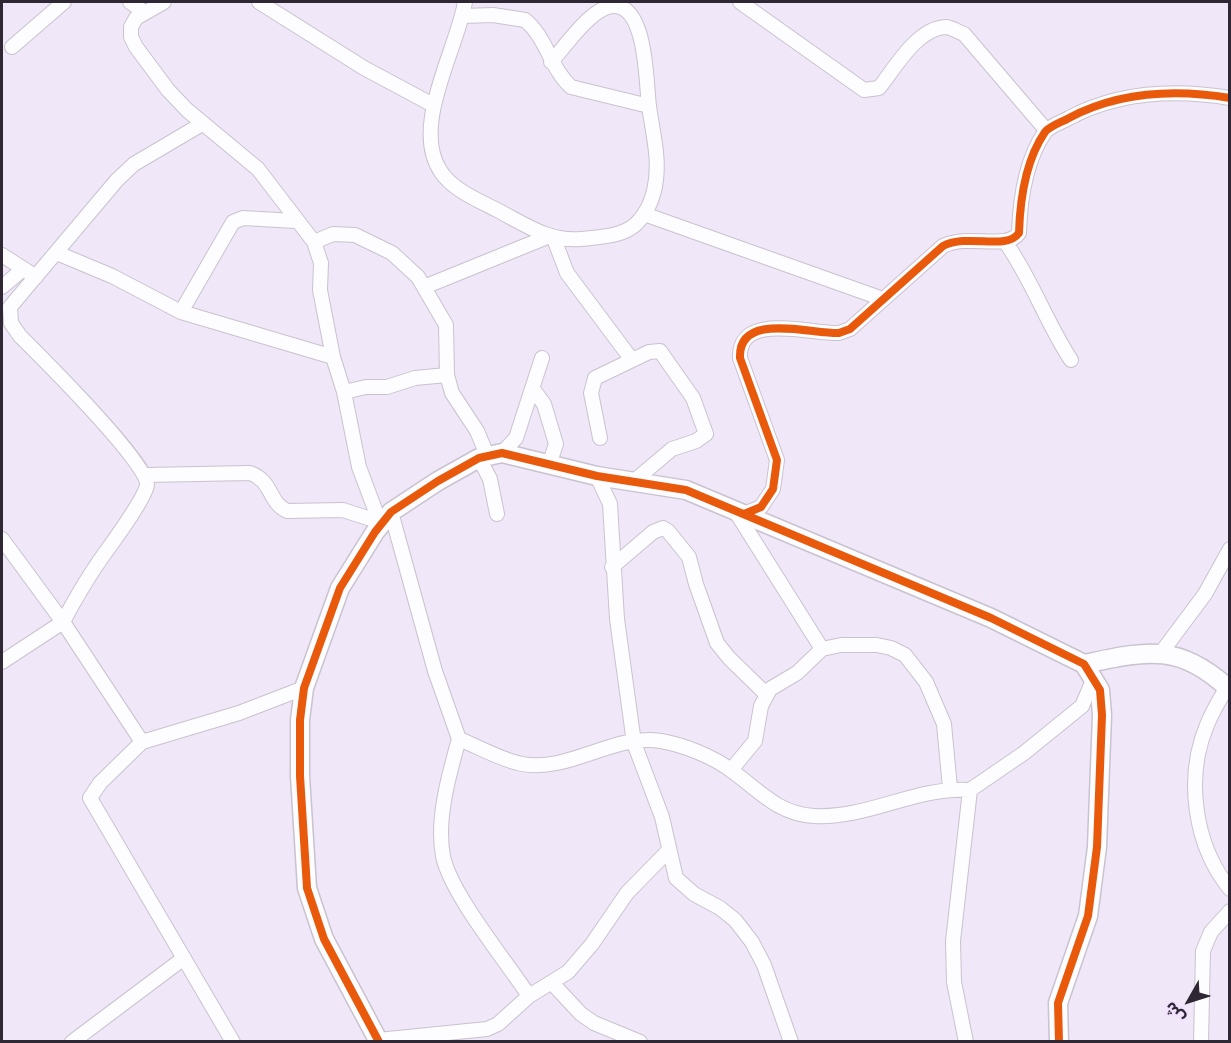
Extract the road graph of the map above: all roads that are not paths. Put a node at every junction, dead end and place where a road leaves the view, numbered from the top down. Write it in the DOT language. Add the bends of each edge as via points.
graph roads {
  1 [pos="64,2"];
  2 [pos="130,2"];
  3 [pos="164,2"];
  4 [pos="259,2"];
  5 [pos="465,2"];
  6 [pos="740,2"];
  7 [pos="144,12"];
  8 [pos="463,16"];
  9 [pos="12,47"];
  10 [pos="551,62"];
  11 [pos="1230,98"];
  12 [pos="433,105"];
  13 [pos="649,106"];
  14 [pos="202,124"];
  15 [pos="1046,130"];
  16 [pos="644,214"];
  17 [pos="295,220"];
  18 [pos="551,238"];
  19 [pos="314,242"];
  20 [pos="1006,243"];
  21 [pos="57,253"];
  22 [pos="2,255"];
  23 [pos="22,270"];
  24 [pos="36,277"];
  25 [pos="2,287"];
  26 [pos="424,287"];
  27 [pos="883,299"];
  28 [pos="181,312"];
  29 [pos="333,357"];
  30 [pos="542,358"];
  31 [pos="632,360"];
  32 [pos="1071,360"];
  33 [pos="447,375"];
  34 [pos="533,389"];
  35 [pos="344,392"];
  36 [pos="600,438"];
  37 [pos="489,455"];
  38 [pos="550,462"];
  39 [pos="146,475"];
  40 [pos="597,476"];
  41 [pos="634,481"];
  42 [pos="739,512"];
  43 [pos="497,514"];
  44 [pos="382,522"];
  45 [pos="2,539"];
  46 [pos="1230,549"];
  47 [pos="612,567"];
  48 [pos="63,622"];
  49 [pos="822,649"];
  50 [pos="1161,653"];
  51 [pos="2,662"];
  52 [pos="1089,671"];
  53 [pos="304,688"];
  54 [pos="1228,689"];
  55 [pos="766,694"];
  56 [pos="459,739"];
  57 [pos="142,742"];
  58 [pos="634,743"];
  59 [pos="731,770"];
  60 [pos="950,788"];
  61 [pos="970,790"];
  62 [pos="669,850"];
  63 [pos="1230,889"];
  64 [pos="1230,911"];
  65 [pos="184,958"];
  66 [pos="552,983"];
  67 [pos="530,996"];
  68 [pos="72,1041"];
  69 [pos="233,1041"];
  70 [pos="378,1041"];
  71 [pos="640,1041"];
  72 [pos="791,1041"];
  73 [pos="966,1041"];
  74 [pos="1059,1041"];
  75 [pos="1201,1041"];
  1 -- 9 [label="street"];
  2 -- 7 [label="street"];
  3 -- 7 [label="street"];
  4 -- 12 [label="street" via="364,68"];
  5 -- 8 [label="street"];
  6 -- 15 [label="street" via="864,90 879,88 931,31 947,27 964,34"];
  7 -- 14 [label="street" via="131,27 136,47 168,90"];
  8 -- 10 [label="street" via="525,20 542,40"];
  8 -- 12 [label="street"];
  10 -- 13 [label="street" via="571,87"];
  10 -- 13 [label="street" via="599,10 616,6 625,9 636,26 645,54"];
  11 -- 15 [label="street" via="1169,93 1131,96 1101,104"];
  12 -- 18 [label="street" via="430,132 440,172 458,189"];
  13 -- 16 [label="street" via="657,164 654,193"];
  14 -- 17 [label="street" via="252,163"];
  14 -- 21 [label="street" via="134,164"];
  15 -- 20 [label="street" via="1030,162 1019,233"];
  16 -- 18 [label="street" via="635,225 620,233"];
  16 -- 27 [label="street"];
  17 -- 19 [label="street"];
  17 -- 28 [label="street" via="243,218 233,222"];
  18 -- 26 [label="street"];
  18 -- 31 [label="street" via="567,273"];
  19 -- 26 [label="street" via="333,234 355,235 408,265"];
  19 -- 29 [label="street" via="321,263 320,290"];
  20 -- 27 [label="street" via="973,239 951,242"];
  20 -- 32 [label="street" via="1030,279 1047,321"];
  21 -- 24 [label="street"];
  21 -- 28 [label="street"];
  22 -- 23 [label="street"];
  23 -- 24 [label="street"];
  23 -- 25 [label="street"];
  24 -- 39 [label="street" via="10,308 11,323"];
  26 -- 33 [label="street" via="446,325"];
  27 -- 42 [label="street" via="850,329 839,333 767,329 754,331 742,342 740,358 777,460 773,489 761,507"];
  28 -- 29 [label="street"];
  29 -- 35 [label="street"];
  30 -- 34 [label="street"];
  31 -- 36 [label="street" via="602,373 592,384"];
  31 -- 41 [label="street" via="660,351 693,398 706,430 701,438 656,460"];
  33 -- 35 [label="street"];
  33 -- 37 [label="street" via="452,393"];
  34 -- 37 [label="street" via="516,438"];
  34 -- 38 [label="street" via="544,404 556,444"];
  35 -- 44 [label="street" via="359,467"];
  37 -- 38 [label="street"];
  37 -- 43 [label="street"];
  37 -- 44 [label="street" via="438,481"];
  38 -- 40 [label="street"];
  39 -- 44 [label="street" via="250,473 264,479 275,500 287,511 343,510"];
  39 -- 48 [label="street" via="147,486 136,506 76,595"];
  40 -- 41 [label="street"];
  40 -- 47 [label="street" via="610,504"];
  41 -- 42 [label="street" via="686,490"];
  42 -- 49 [label="street"];
  42 -- 52 [label="street" via="991,618"];
  44 -- 53 [label="street" via="340,588"];
  44 -- 56 [label="street"];
  45 -- 48 [label="street"];
  46 -- 50 [label="street" via="1205,594"];
  47 -- 55 [label="street" via="653,532 663,528 668,531 689,557 717,643"];
  47 -- 58 [label="street"];
  48 -- 51 [label="street"];
  48 -- 57 [label="street"];
  49 -- 55 [label="street" via="797,673"];
  49 -- 60 [label="street" via="877,645 905,655 926,682 944,724"];
  50 -- 52 [label="street" via="1136,653"];
  50 -- 54 [label="street" via="1189,660"];
  52 -- 61 [label="street" via="1082,706"];
  52 -- 74 [label="street" via="1100,690 1102,715 1097,847 1088,916 1058,1003"];
  53 -- 57 [label="street"];
  53 -- 70 [label="street" via="300,776 307,888 324,939"];
  54 -- 63 [label="street" via="1207,724 1196,782 1200,833 1213,866"];
  55 -- 59 [label="street" via="755,741"];
  56 -- 58 [label="street" via="523,764 552,763"];
  56 -- 67 [label="street" via="449,775 441,836 443,858 469,909"];
  57 -- 65 [label="street" via="91,793 91,804"];
  58 -- 59 [label="street" via="659,741 681,746"];
  58 -- 62 [label="street" via="662,817"];
  59 -- 60 [label="street" via="785,811 811,816 858,814"];
  60 -- 61 [label="street"];
  61 -- 73 [label="street" via="953,941 954,982"];
  62 -- 66 [label="street" via="627,893 575,964"];
  62 -- 72 [label="street" via="676,878 682,885 735,920 752,942"];
  64 -- 75 [label="street" via="1210,932 1203,951"];
  65 -- 68 [label="street"];
  65 -- 69 [label="street"];
  66 -- 67 [label="street"];
  66 -- 71 [label="street" via="594,1023"];
  67 -- 70 [label="street" via="487,1029"];
}
